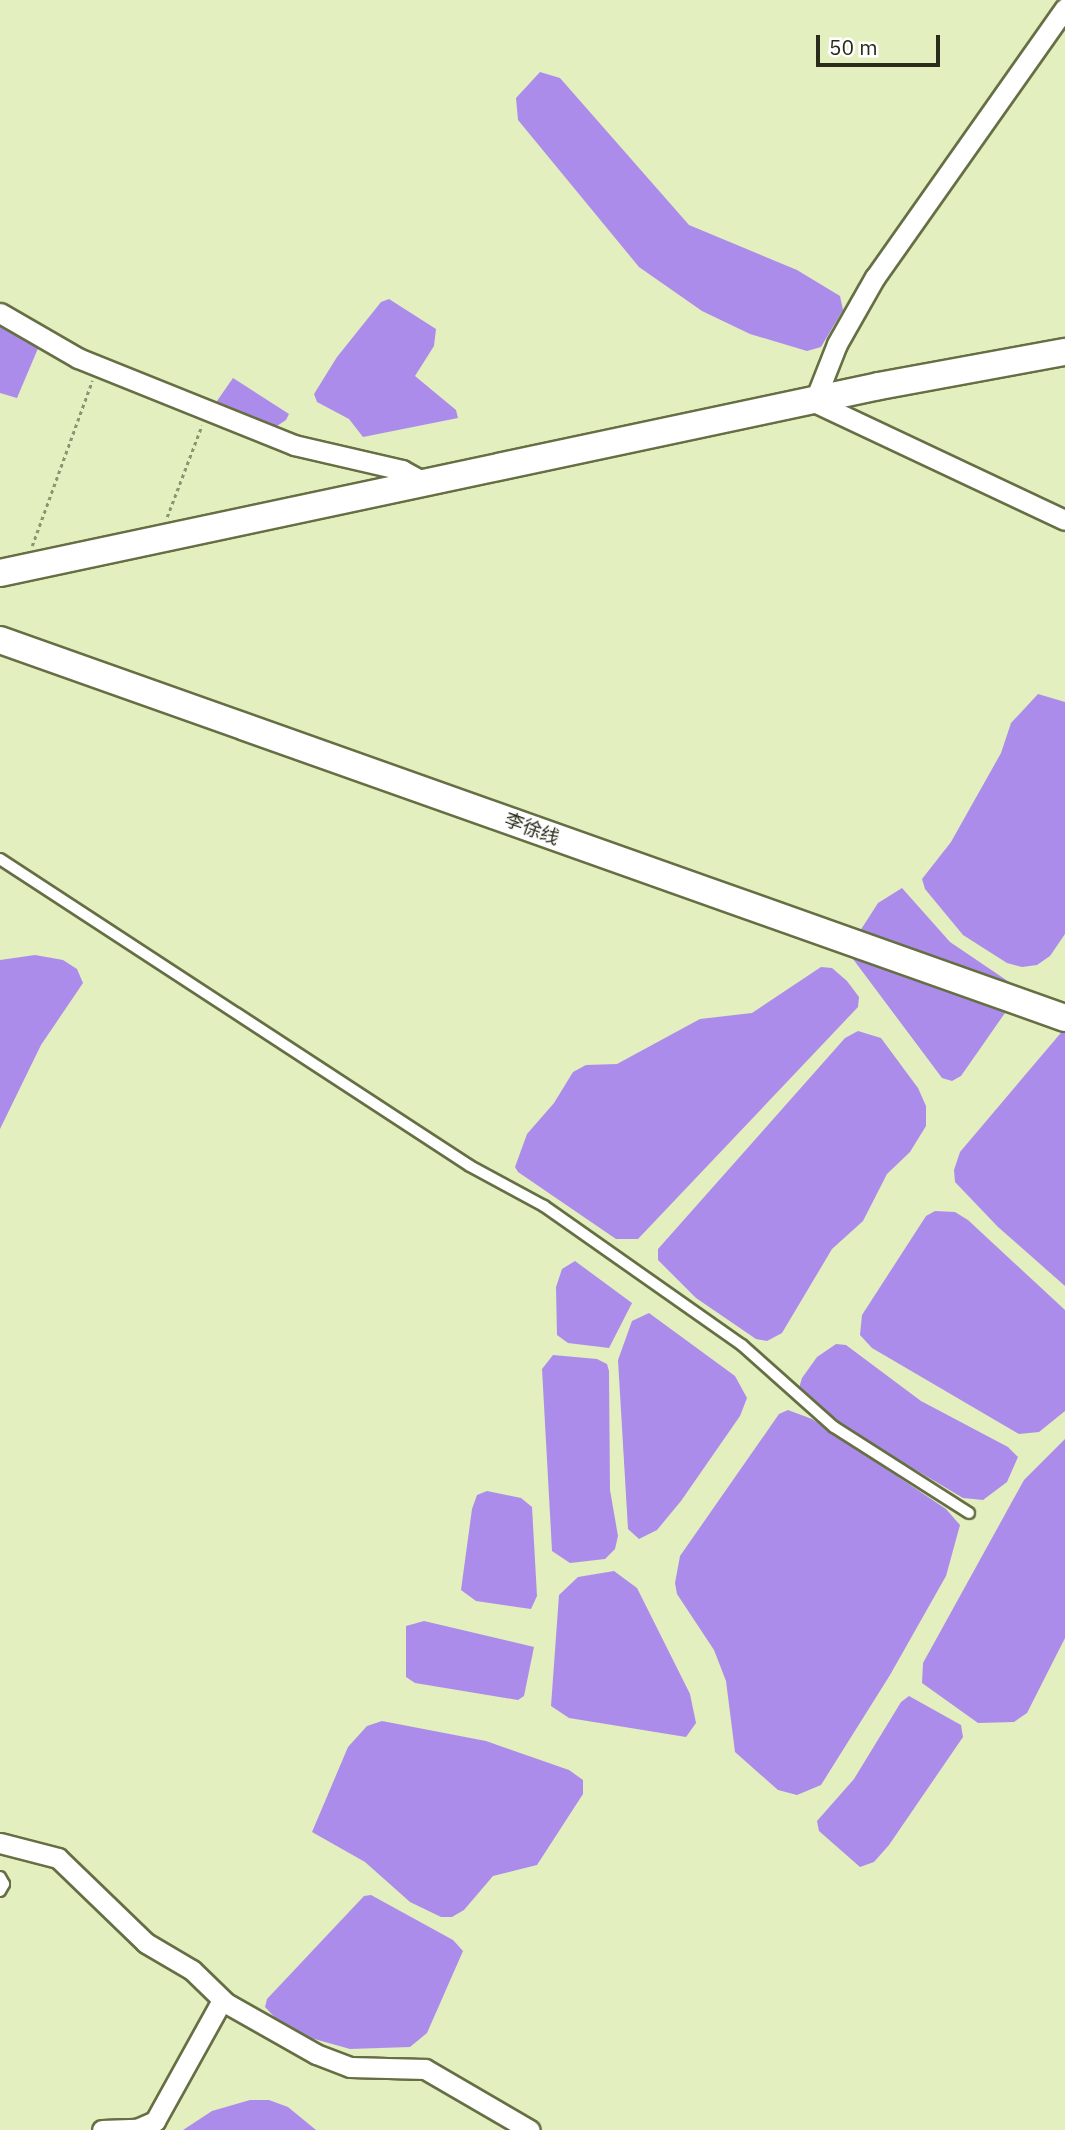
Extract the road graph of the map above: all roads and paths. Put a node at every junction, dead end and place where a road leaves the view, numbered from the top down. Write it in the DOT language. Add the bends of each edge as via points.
graph roads {
  1 [pos="1065,8"];
  2 [pos="0,313"];
  3 [pos="1065,352"];
  4 [pos="98,366"];
  5 [pos="814,402"];
  6 [pos="208,410"];
  7 [pos="425,483"];
  8 [pos="1065,520"];
  9 [pos="158,540"];
  10 [pos="12,571"];
  11 [pos="0,640"];
  12 [pos="0,859"];
  13 [pos="1065,1018"];
  14 [pos="969,1513"];
  15 [pos="0,1843"];
  16 [pos="0,1877"];
  17 [pos="0,1891"];
  18 [pos="222,2000"];
  19 [pos="102,2130"];
  20 [pos="530,2130"];
  1 -- 5 [label="street" via="875,277 831,356"];
  2 -- 4 [label="street"];
  3 -- 5 [label="main road"];
  4 -- 6 [label="street"];
  4 -- 10 [label="path"];
  5 -- 7 [label="main road"];
  5 -- 8 [label="street"];
  6 -- 7 [label="street" via="294,445 402,470"];
  6 -- 9 [label="path"];
  7 -- 9 [label="main road"];
  9 -- 10 [label="main road"];
  11 -- 13 [label="main road, 李徐线"];
  12 -- 14 [label="lane" via="470,1166 544,1206 742,1345 834,1427"];
  15 -- 18 [label="street" via="58,1858 146,1943 192,1970"];
  16 -- 17 [label="lane" via="4,1884"];
  18 -- 19 [label="street" via="155,2120 137,2129"];
  18 -- 20 [label="street" via="332,2062 350,2067 425,2069"];
}
